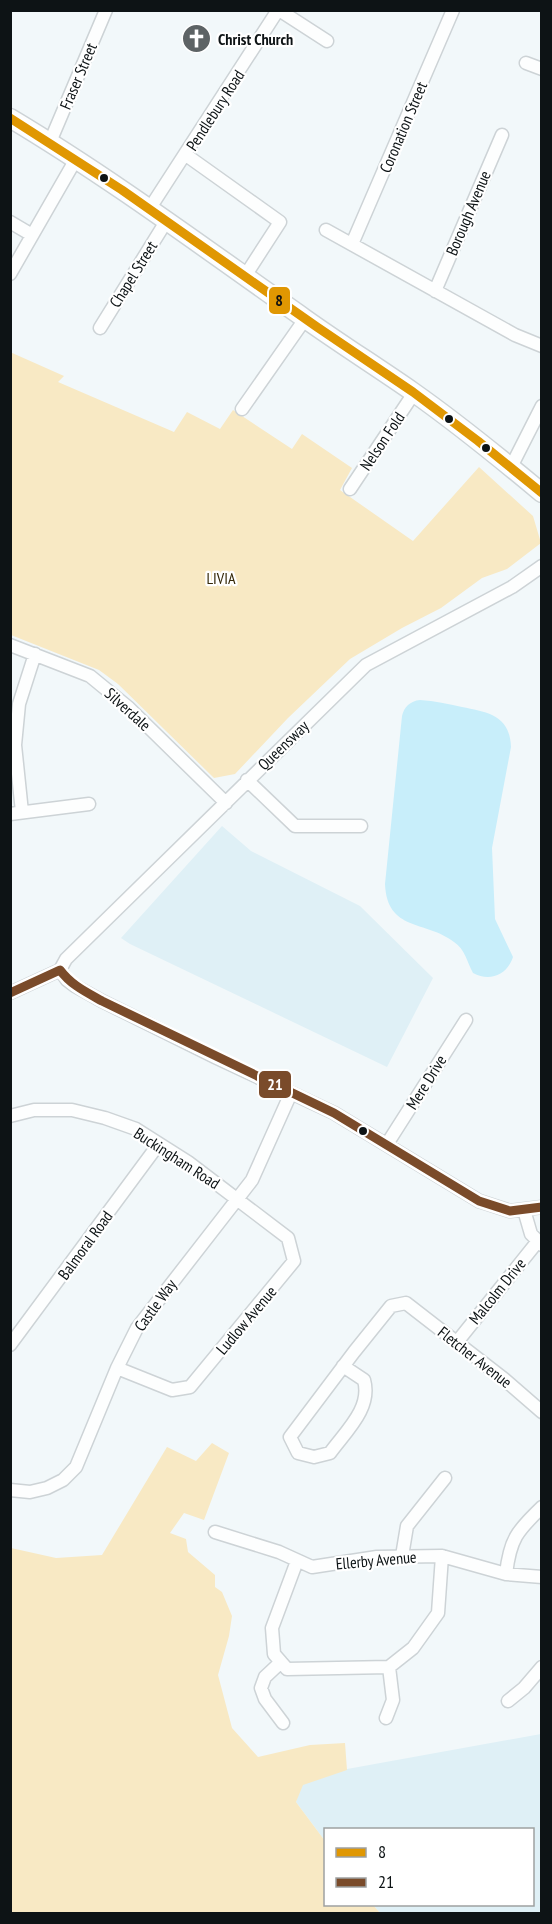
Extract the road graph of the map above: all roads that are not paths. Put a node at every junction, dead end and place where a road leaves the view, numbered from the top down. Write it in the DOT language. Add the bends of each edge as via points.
graph roads {
  1 [pos="106,10"];
  2 [pos="279,10"];
  3 [pos="453,10"];
  4 [pos="327,41"];
  5 [pos="526,63"];
  6 [pos="542,69"];
  7 [pos="10,118"];
  8 [pos="502,135"];
  9 [pos="50,142"];
  10 [pos="186,155"];
  11 [pos="76,159"];
  12 [pos="150,208"];
  13 [pos="167,220"];
  14 [pos="10,222"];
  15 [pos="326,230"];
  16 [pos="32,235"];
  17 [pos="352,244"];
  18 [pos="10,274"];
  19 [pos="245,276"];
  20 [pos="435,291"];
  21 [pos="305,319"];
  22 [pos="100,328"];
  23 [pos="542,346"];
  24 [pos="414,393"];
  25 [pos="542,406"];
  26 [pos="242,409"];
  27 [pos="511,468"];
  28 [pos="350,489"];
  29 [pos="542,493"];
  30 [pos="542,566"];
  31 [pos="10,645"];
  32 [pos="35,654"];
  33 [pos="247,780"];
  34 [pos="226,803"];
  35 [pos="89,804"];
  36 [pos="16,813"];
  37 [pos="361,826"];
  38 [pos="60,970"];
  39 [pos="10,993"];
  40 [pos="466,1020"];
  41 [pos="291,1093"];
  42 [pos="10,1116"];
  43 [pos="387,1144"];
  44 [pos="158,1145"];
  45 [pos="237,1198"];
  46 [pos="542,1207"];
  47 [pos="524,1210"];
  48 [pos="540,1243"];
  49 [pos="457,1342"];
  50 [pos="10,1345"];
  51 [pos="343,1366"];
  52 [pos="117,1368"];
  53 [pos="542,1412"];
  54 [pos="444,1478"];
  55 [pos="10,1490"];
  56 [pos="542,1507"];
  57 [pos="215,1532"];
  58 [pos="442,1556"];
  59 [pos="402,1557"];
  60 [pos="297,1560"];
  61 [pos="506,1574"];
  62 [pos="542,1577"];
  63 [pos="281,1662"];
  64 [pos="389,1667"];
  65 [pos="542,1667"];
  66 [pos="508,1701"];
  67 [pos="386,1718"];
  68 [pos="283,1724"];
  1 -- 9 [label="street, Fraser Street"];
  2 -- 4 [label="street"];
  2 -- 10 [label="street, Pendlebury Road"];
  3 -- 17 [label="street, Coronation Street"];
  5 -- 6 [label="street"];
  7 -- 9 [label="main road"];
  8 -- 20 [label="street, Borough Avenue"];
  9 -- 11 [label="main road"];
  10 -- 12 [label="street, Pendlebury Road"];
  10 -- 19 [label="street" via="280,222"];
  11 -- 12 [label="main road"];
  11 -- 16 [label="street"];
  12 -- 13 [label="main road"];
  13 -- 19 [label="main road"];
  13 -- 22 [label="street, Chapel Street"];
  14 -- 16 [label="street"];
  15 -- 17 [label="street"];
  16 -- 18 [label="street"];
  17 -- 20 [label="street"];
  19 -- 21 [label="main road"];
  20 -- 23 [label="street"];
  21 -- 24 [label="main road"];
  21 -- 26 [label="street"];
  24 -- 27 [label="main road"];
  24 -- 28 [label="street, Nelson Fold"];
  25 -- 27 [label="street"];
  27 -- 29 [label="main road"];
  30 -- 33 [label="street, Queensway" via="512,587 366,665"];
  31 -- 32 [label="street, Silverdale"];
  32 -- 34 [label="street, Silverdale" via="90,676 129,708"];
  32 -- 36 [label="street" via="19,704"];
  33 -- 34 [label="street, Queensway"];
  33 -- 37 [label="street" via="296,826"];
  34 -- 38 [label="street, Queensway" via="66,959"];
  35 -- 36 [label="street"];
  38 -- 39 [label="street"];
  38 -- 41 [label="street" via="75,986 102,1001"];
  40 -- 43 [label="street, Mere Drive"];
  41 -- 43 [label="street"];
  41 -- 45 [label="street, Castle Way" via="252,1180"];
  42 -- 44 [label="street, Buckingham Road" via="34,1110 72,1110 136,1130"];
  43 -- 47 [label="street" via="479,1201 510,1211"];
  44 -- 45 [label="street, Buckingham Road"];
  44 -- 50 [label="street, Balmoral Road"];
  45 -- 52 [label="street, Castle Way" via="137,1328"];
  45 -- 52 [label="street, Ludlow Avenue" via="288,1238 294,1261 190,1388 172,1390"];
  46 -- 47 [label="street"];
  47 -- 48 [label="street" via="531,1234"];
  48 -- 49 [label="street, Malcolm Drive"];
  49 -- 51 [label="street, Fletcher Avenue" via="406,1303 391,1306"];
  49 -- 53 [label="street, Fletcher Avenue"];
  51 -- 51 [label="street" via="364,1380 364,1407 330,1453 314,1457 298,1454 290,1437"];
  52 -- 55 [label="street, Castle Way" via="70,1474 38,1491"];
  54 -- 59 [label="street" via="406,1526"];
  56 -- 61 [label="street" via="519,1529 508,1554"];
  57 -- 60 [label="street, Ellerby Avenue"];
  58 -- 59 [label="street, Ellerby Avenue"];
  58 -- 61 [label="street, Ellerby Avenue"];
  58 -- 64 [label="street" via="438,1613 413,1648"];
  59 -- 60 [label="street, Ellerby Avenue" via="312,1567"];
  60 -- 63 [label="street" via="272,1628 274,1654"];
  61 -- 62 [label="street, Ellerby Avenue"];
  63 -- 64 [label="street" via="287,1669"];
  63 -- 68 [label="street" via="265,1677 261,1688"];
  64 -- 67 [label="street" via="393,1700"];
  65 -- 66 [label="street"];
}
